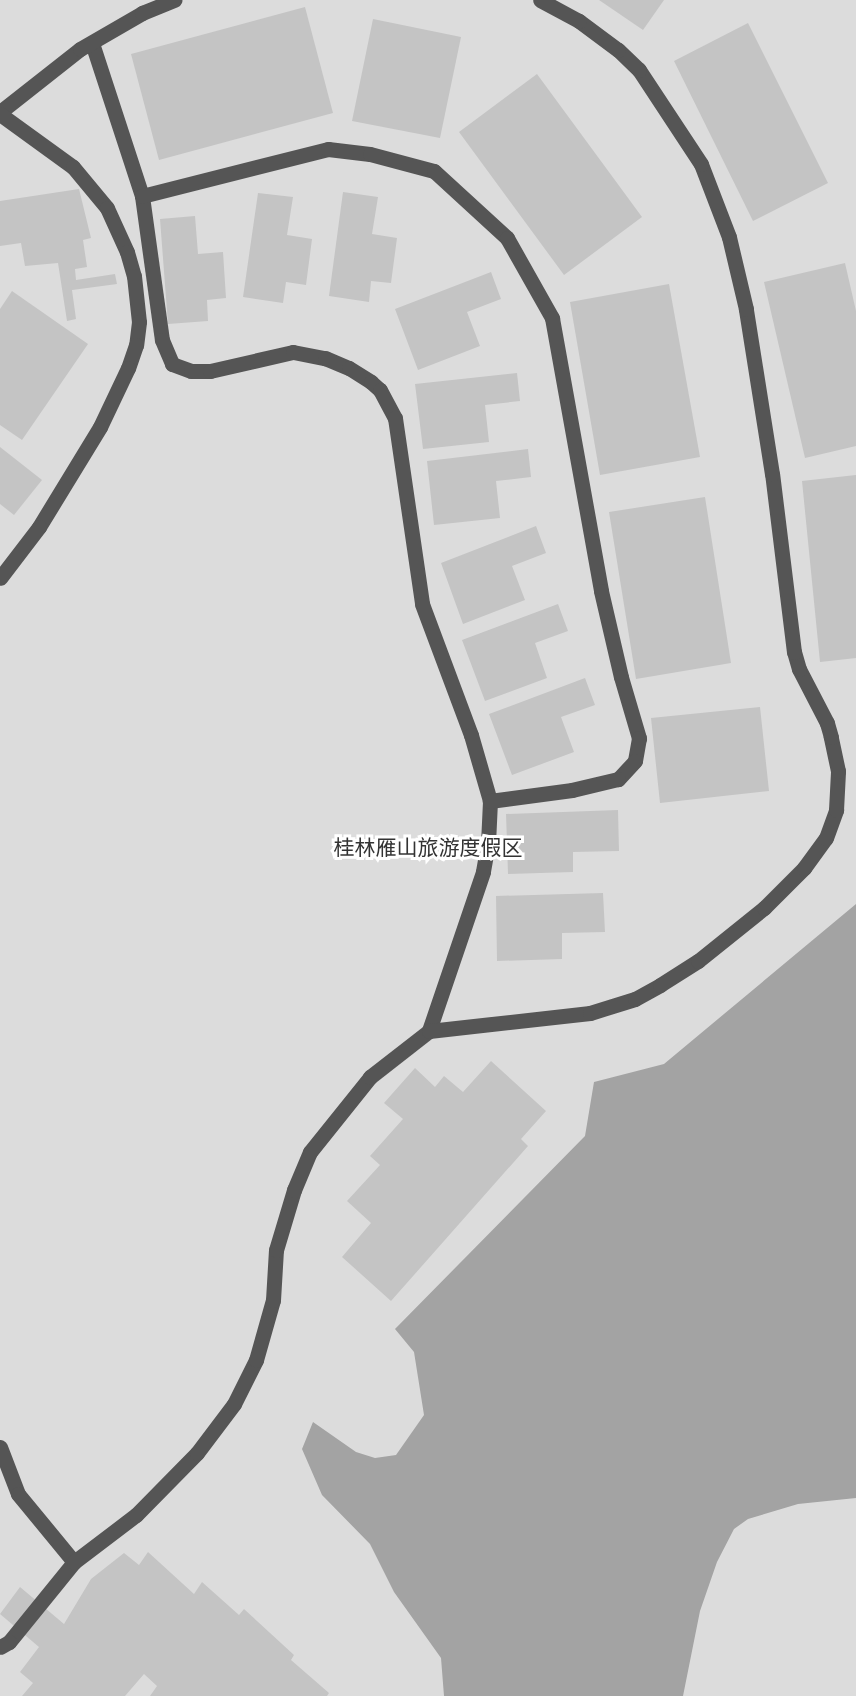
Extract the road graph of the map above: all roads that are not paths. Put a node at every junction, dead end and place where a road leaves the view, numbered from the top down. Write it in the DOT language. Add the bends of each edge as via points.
graph roads {
  1 [pos="175,0"];
  2 [pos="540,0"];
  3 [pos="92,43"];
  4 [pos="0,113"];
  5 [pos="142,196"];
  6 [pos="0,578"];
  7 [pos="489,801"];
  8 [pos="429,1031"];
  9 [pos="0,1447"];
  10 [pos="74,1562"];
  11 [pos="0,1647"];
  1 -- 3 [label="lane" via="142,13"];
  2 -- 8 [label="lane" via="579,21 639,70 701,164 725,227 746,309 785,563 794,652 826,723 839,791 826,838 804,868 764,908 698,961 660,985 635,999 590,1013"];
  3 -- 4 [label="lane"];
  3 -- 5 [label="lane"];
  4 -- 6 [label="lane" via="73,167 107,208 134,276 139,322 128,368 100,427 39,527"];
  5 -- 7 [label="lane" via="162,340 172,364 190,371 210,371 293,352 307,354 349,368 371,382 390,405 399,434 422,604 471,735"];
  5 -- 7 [label="lane" via="328,149 339,150 434,171 507,238 552,318 600,591 639,738 635,761 618,779 572,790"];
  7 -- 8 [label="lane" via="483,872"];
  8 -- 10 [label="lane" via="370,1077 310,1152 276,1250 273,1300 256,1360 234,1404 197,1453 136,1515"];
  9 -- 10 [label="lane" via="18,1494"];
  10 -- 11 [label="lane" via="9,1642"];
}
